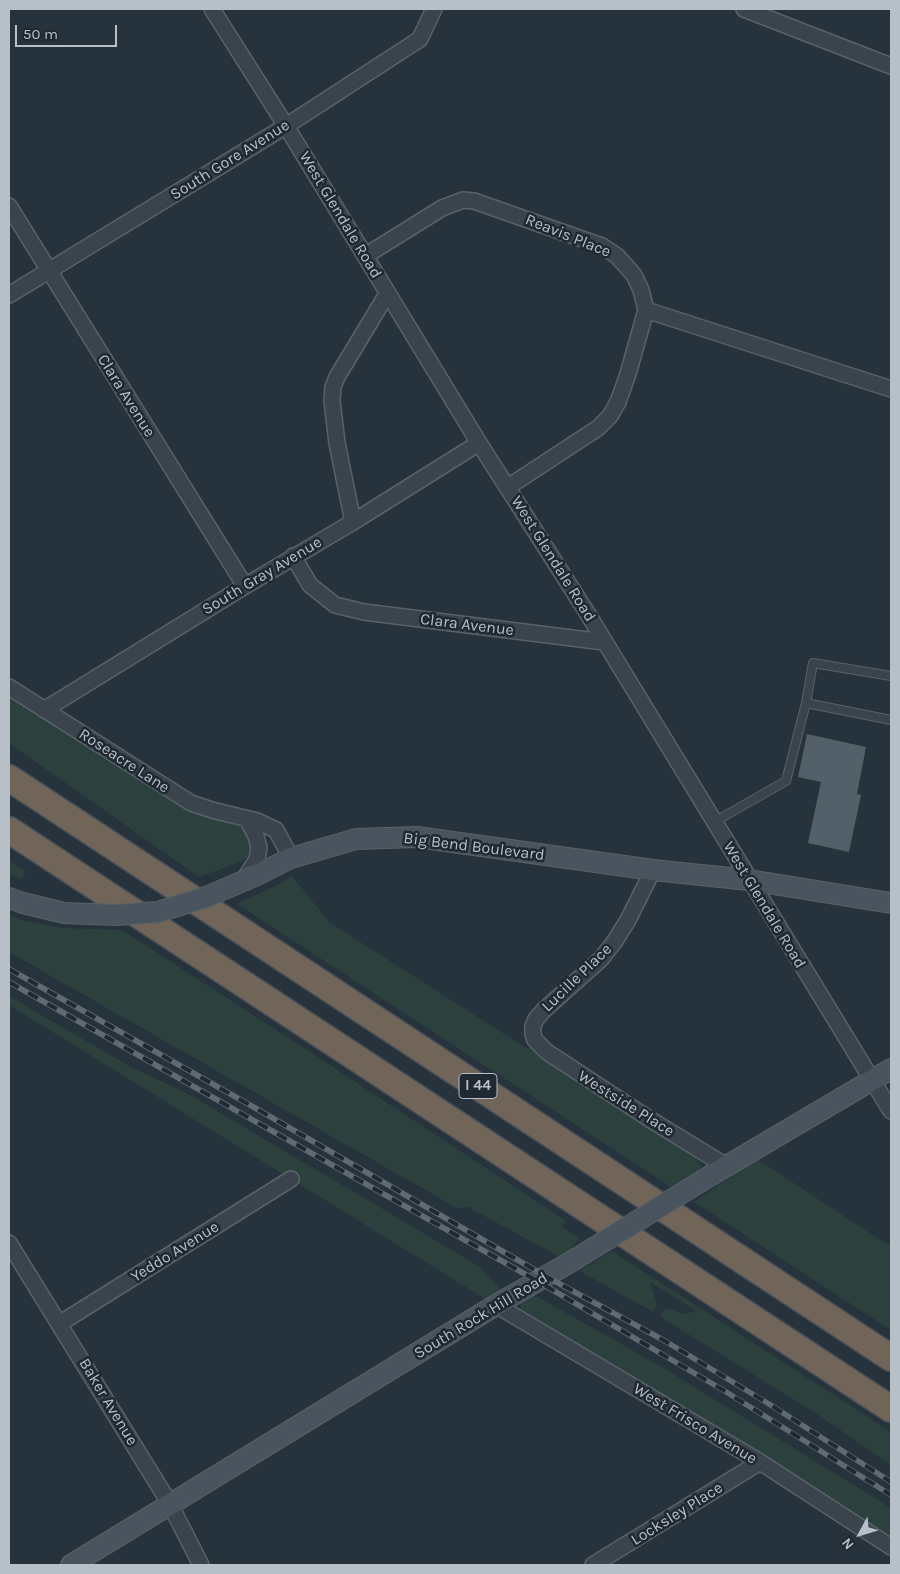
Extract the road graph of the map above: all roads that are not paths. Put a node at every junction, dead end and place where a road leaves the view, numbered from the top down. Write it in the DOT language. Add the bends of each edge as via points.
graph roads {
  1 [pos="212,9"];
  2 [pos="434,9"];
  3 [pos="744,9"];
  4 [pos="891,66"];
  5 [pos="286,126"];
  6 [pos="9,206"];
  7 [pos="365,256"];
  8 [pos="48,271"];
  9 [pos="387,294"];
  10 [pos="9,295"];
  11 [pos="646,310"];
  12 [pos="891,390"];
  13 [pos="479,443"];
  14 [pos="508,487"];
  15 [pos="353,522"];
  16 [pos="294,556"];
  17 [pos="245,586"];
  18 [pos="604,642"];
  19 [pos="891,676"];
  20 [pos="9,687"];
  21 [pos="806,703"];
  22 [pos="44,710"];
  23 [pos="891,720"];
  24 [pos="9,778"];
  25 [pos="247,819"];
  26 [pos="714,822"];
  27 [pos="9,830"];
  28 [pos="291,858"];
  29 [pos="653,870"];
  30 [pos="249,878"];
  31 [pos="749,880"];
  32 [pos="16,901"];
  33 [pos="891,903"];
  34 [pos="533,1034"];
  35 [pos="891,1069"];
  36 [pos="872,1081"];
  37 [pos="891,1111"];
  38 [pos="719,1170"];
  39 [pos="291,1180"];
  40 [pos="9,1243"];
  41 [pos="496,1305"];
  42 [pos="60,1324"];
  43 [pos="891,1358"];
  44 [pos="891,1409"];
  45 [pos="760,1462"];
  46 [pos="170,1504"];
  47 [pos="891,1547"];
  48 [pos="71,1565"];
  49 [pos="200,1565"];
  50 [pos="593,1565"];
  1 -- 5 [label="street, West Glendale Road"];
  2 -- 5 [label="street, South Gore Avenue" via="420,39"];
  3 -- 4 [label="street"];
  5 -- 7 [label="street, West Glendale Road"];
  5 -- 8 [label="street, South Gore Avenue"];
  6 -- 8 [label="street, Clara Avenue"];
  7 -- 9 [label="street, West Glendale Road"];
  7 -- 11 [label="street, Reavis Place" via="442,208 463,200 474,201 602,246 617,256 634,275"];
  8 -- 10 [label="street, South Gore Avenue"];
  8 -- 17 [label="street, Clara Avenue"];
  9 -- 13 [label="street, West Glendale Road"];
  9 -- 15 [label="street" via="333,387 337,443"];
  11 -- 12 [label="street"];
  11 -- 14 [label="street" via="628,374 610,416 598,428"];
  13 -- 14 [label="street, West Glendale Road"];
  13 -- 15 [label="street, South Gray Avenue"];
  14 -- 18 [label="street, West Glendale Road"];
  15 -- 16 [label="street, South Gray Avenue"];
  16 -- 17 [label="street, South Gray Avenue"];
  16 -- 18 [label="street, Clara Avenue" via="310,585 335,605 364,612"];
  17 -- 22 [label="street, South Gray Avenue"];
  18 -- 26 [label="street, West Glendale Road"];
  19 -- 21 [label="lane" via="813,663"];
  20 -- 22 [label="street, Roseacre Lane"];
  21 -- 23 [label="lane"];
  21 -- 26 [label="lane" via="786,782"];
  22 -- 25 [label="street, Roseacre Lane" via="192,803"];
  24 -- 43 [label="highway, I 44"];
  25 -- 28 [label="street, Roseacre Lane" via="276,830"];
  25 -- 30 [label="street" via="259,848"];
  26 -- 31 [label="street, West Glendale Road"];
  27 -- 44 [label="highway, I 44"];
  28 -- 29 [label="street, Big Bend Boulevard" via="356,839 417,837"];
  28 -- 30 [label="street, Big Bend Boulevard"];
  29 -- 31 [label="street, Big Bend Boulevard"];
  29 -- 34 [label="street, Lucille Place" via="615,941 596,964 536,1019"];
  30 -- 32 [label="street, Big Bend Boulevard, bridge" via="206,897 158,912 116,915 64,913"];
  31 -- 33 [label="street, Big Bend Boulevard"];
  31 -- 36 [label="street, West Glendale Road"];
  34 -- 38 [label="street, Westside Place" via="547,1052"];
  35 -- 36 [label="street, South Rock Hill Road"];
  36 -- 37 [label="street, West Glendale Road"];
  36 -- 38 [label="street, South Rock Hill Road"];
  38 -- 41 [label="street, South Rock Hill Road, bridge"];
  39 -- 42 [label="street, Yeddo Avenue"];
  40 -- 42 [label="street, Baker Avenue"];
  41 -- 45 [label="street, West Frisco Avenue"];
  41 -- 46 [label="street, South Rock Hill Road"];
  42 -- 46 [label="street, Baker Avenue"];
  45 -- 47 [label="street, West Frisco Avenue"];
  45 -- 50 [label="street, Locksley Place"];
  46 -- 48 [label="street, South Rock Hill Road"];
  46 -- 49 [label="street, Baker Avenue"];
}
